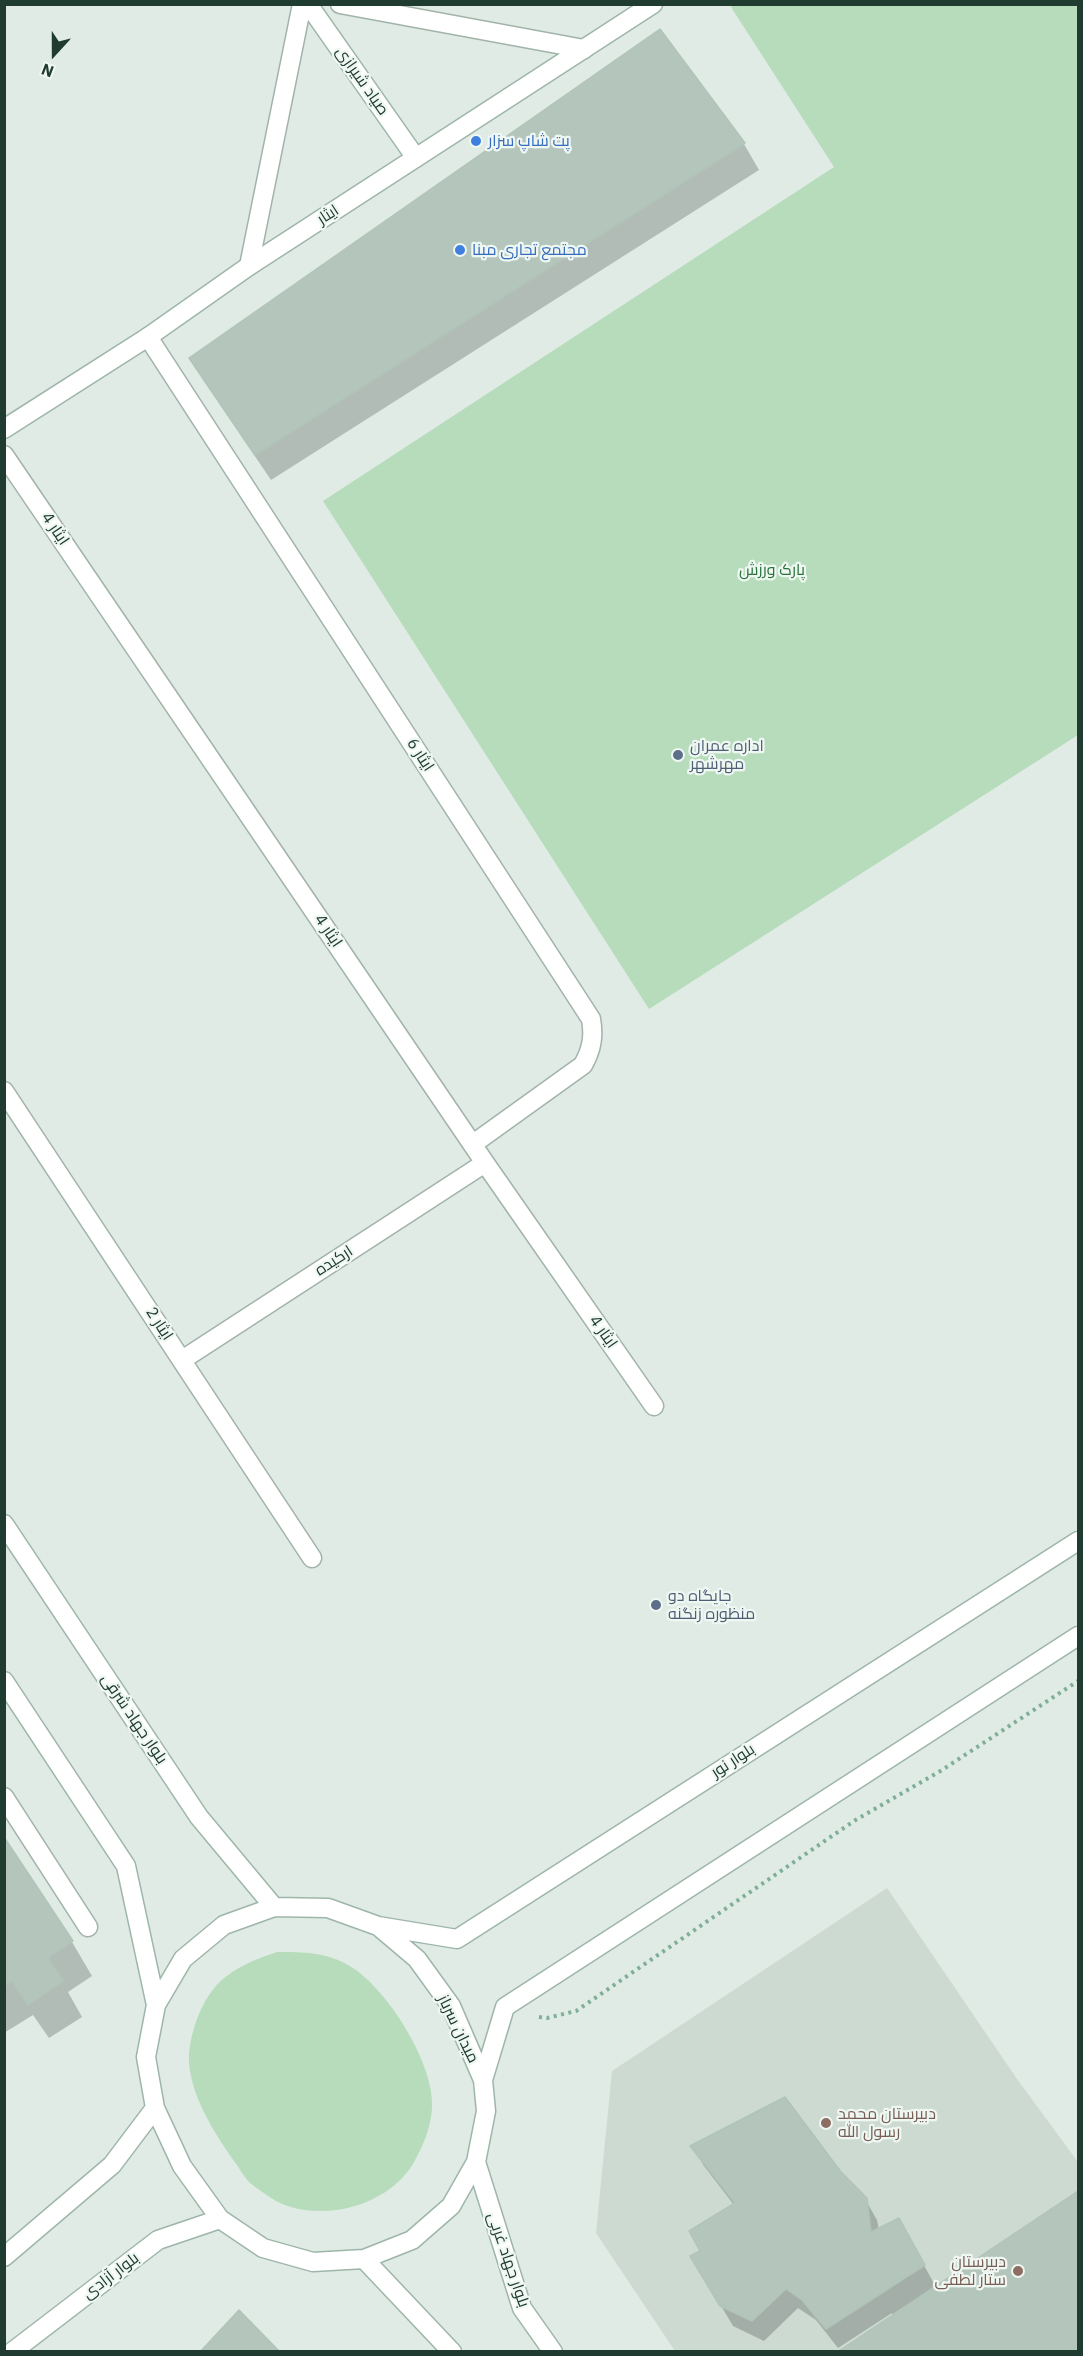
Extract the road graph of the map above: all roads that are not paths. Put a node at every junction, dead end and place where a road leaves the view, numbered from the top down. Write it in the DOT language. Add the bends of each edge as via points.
graph roads {
  1 [pos="302,4"];
  2 [pos="308,4"];
  3 [pos="340,4"];
  4 [pos="653,4"];
  5 [pos="584,49"];
  6 [pos="416,158"];
  7 [pos="249,266"];
  8 [pos="148,337"];
  9 [pos="4,429"];
  10 [pos="4,455"];
  11 [pos="4,1091"];
  12 [pos="473,1144"];
  13 [pos="485,1163"];
  14 [pos="182,1360"];
  15 [pos="654,1406"];
  16 [pos="4,1524"];
  17 [pos="1078,1541"];
  18 [pos="312,1558"];
  19 [pos="1078,1636"];
  20 [pos="4,1682"];
  21 [pos="4,1797"];
  22 [pos="274,1907"];
  23 [pos="378,1926"];
  24 [pos="88,1927"];
  25 [pos="156,2005"];
  26 [pos="483,2080"];
  27 [pos="154,2108"];
  28 [pos="476,2162"];
  29 [pos="220,2219"];
  30 [pos="4,2257"];
  31 [pos="364,2259"];
  32 [pos="12,2352"];
  33 [pos="452,2352"];
  34 [pos="553,2352"];
  1 -- 7 [label="street"];
  2 -- 6 [label="street, صیاد شیرازی"];
  3 -- 5 [label="street"];
  4 -- 5 [label="street, ایثار"];
  5 -- 6 [label="street, ایثار"];
  6 -- 7 [label="street, ایثار"];
  7 -- 8 [label="street, ایثار"];
  8 -- 9 [label="street, ایثار"];
  8 -- 12 [label="street, ایثار 6" via="591,1019 590,1054 583,1065"];
  10 -- 12 [label="street, ایثار 4"];
  11 -- 14 [label="street, ایثار 2"];
  12 -- 13 [label="street, ایثار 4"];
  13 -- 14 [label="street, ارکیده"];
  13 -- 15 [label="street, ایثار 4"];
  14 -- 18 [label="street, ایثار 2"];
  16 -- 22 [label="street, بلوار جهاد شرقی" via="199,1817"];
  17 -- 23 [label="street, بلوار نور" via="457,1939"];
  19 -- 26 [label="street" via="505,2007"];
  20 -- 25 [label="street" via="126,1866"];
  21 -- 24 [label="street"];
  22 -- 23 [label="street, میدان سرباز" via="328,1908"];
  22 -- 25 [label="street, میدان سرباز" via="224,1925 183,1959"];
  23 -- 26 [label="street, میدان سرباز" via="417,1959 451,2006"];
  25 -- 27 [label="street, میدان سرباز" via="146,2057"];
  26 -- 28 [label="street, میدان سرباز" via="486,2111"];
  27 -- 29 [label="street, میدان سرباز" via="182,2166"];
  27 -- 30 [label="street" via="112,2165"];
  28 -- 31 [label="street, میدان سرباز" via="451,2206 412,2240"];
  28 -- 34 [label="street, بلوار جهاد غربی" via="522,2308"];
  29 -- 31 [label="street, میدان سرباز" via="263,2248 313,2262"];
  29 -- 32 [label="street, بلوار آزادی" via="158,2240"];
  31 -- 33 [label="street"];
}
